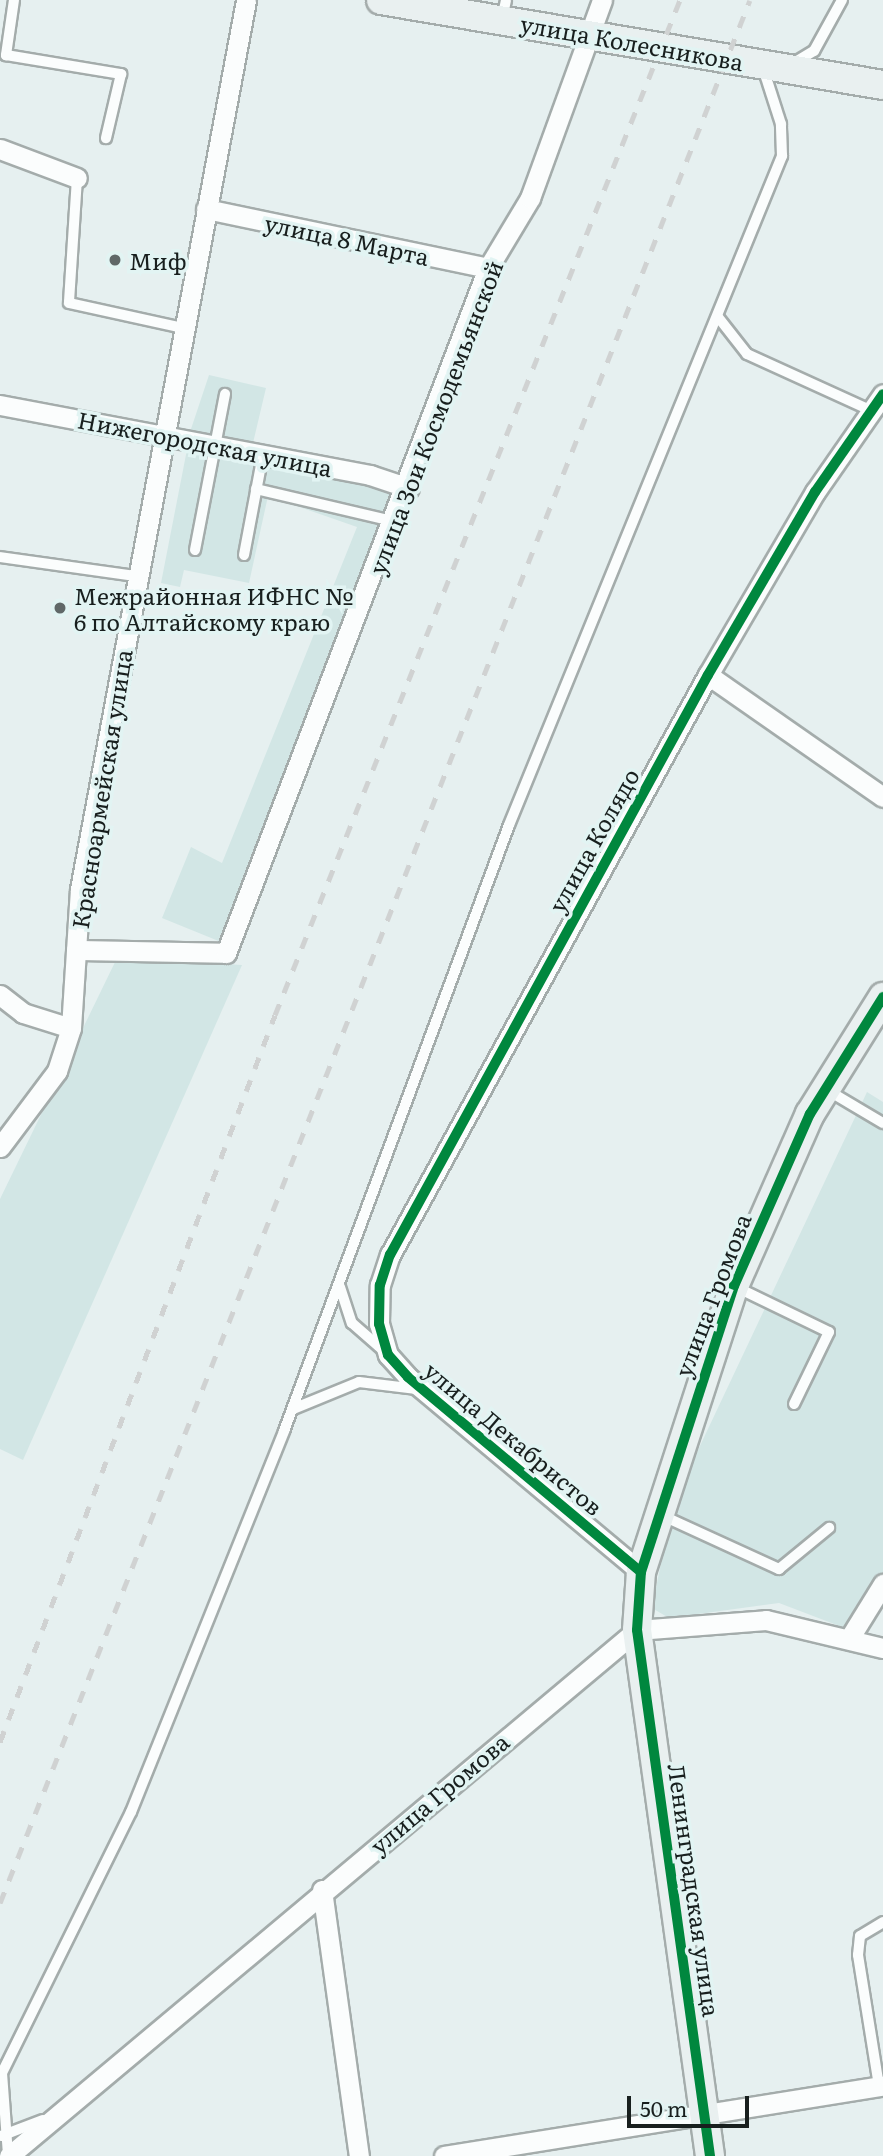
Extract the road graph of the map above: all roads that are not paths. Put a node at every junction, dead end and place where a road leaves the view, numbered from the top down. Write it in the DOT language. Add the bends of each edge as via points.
graph roads {
  1 [pos="15,0"];
  2 [pos="246,0"];
  3 [pos="381,0"];
  4 [pos="601,0"];
  5 [pos="842,0"];
  6 [pos="504,10"];
  7 [pos="586,33"];
  8 [pos="774,66"];
  9 [pos="883,85"];
  10 [pos="106,138"];
  11 [pos="0,149"];
  12 [pos="77,178"];
  13 [pos="206,209"];
  14 [pos="488,268"];
  15 [pos="718,317"];
  16 [pos="183,328"];
  17 [pos="225,394"];
  18 [pos="883,394"];
  19 [pos="0,405"];
  20 [pos="878,414"];
  21 [pos="162,434"];
  22 [pos="216,445"];
  23 [pos="263,454"];
  24 [pos="408,488"];
  25 [pos="256,489"];
  26 [pos="395,522"];
  27 [pos="195,550"];
  28 [pos="244,555"];
  29 [pos="0,557"];
  30 [pos="136,576"];
  31 [pos="708,675"];
  32 [pos="883,797"];
  33 [pos="76,950"];
  34 [pos="0,995"];
  35 [pos="883,997"];
  36 [pos="71,1028"];
  37 [pos="825,1089"];
  38 [pos="883,1123"];
  39 [pos="0,1147"];
  40 [pos="339,1286"];
  41 [pos="734,1286"];
  42 [pos="379,1324"];
  43 [pos="388,1355"];
  44 [pos="424,1391"];
  45 [pos="794,1404"];
  46 [pos="293,1409"];
  47 [pos="657,1513"];
  48 [pos="829,1528"];
  49 [pos="641,1572"];
  50 [pos="883,1584"];
  51 [pos="637,1630"];
  52 [pos="849,1639"];
  53 [pos="883,1648"];
  54 [pos="322,1890"];
  55 [pos="883,1922"];
  56 [pos="1,2075"];
  57 [pos="881,2086"];
  58 [pos="60,2113"];
  59 [pos="705,2117"];
  60 [pos="3,2135"];
  61 [pos="9,2156"];
  62 [pos="359,2156"];
  63 [pos="444,2156"];
  64 [pos="710,2156"];
  1 -- 10 [label="lane" via="6,55 121,74"];
  2 -- 13 [label="street, Красноармейская улица"];
  3 -- 6 [label="street, улица Колесникова"];
  4 -- 7 [label="street, улица Зои Космодемьянской"];
  5 -- 8 [label="lane" via="814,51"];
  6 -- 7 [label="street, улица Колесникова"];
  7 -- 8 [label="street, улица Колесникова"];
  7 -- 14 [label="street, улица Зои Космодемьянской" via="534,187"];
  8 -- 9 [label="street, улица Колесникова"];
  8 -- 15 [label="lane" via="782,156"];
  11 -- 12 [label="street"];
  12 -- 16 [label="lane" via="69,303"];
  13 -- 14 [label="street, улица 8 Марта"];
  13 -- 16 [label="street, Красноармейская улица"];
  14 -- 24 [label="street, улица Зои Космодемьянской"];
  15 -- 20 [label="lane" via="747,354"];
  15 -- 40 [label="lane" via="509,825"];
  16 -- 21 [label="street, Красноармейская улица"];
  17 -- 22 [label="lane"];
  18 -- 20 [label="street, улица Колядо"];
  19 -- 21 [label="street, Нижегородская улица"];
  20 -- 31 [label="street, улица Колядо" via="815,492"];
  21 -- 22 [label="street, Нижегородская улица"];
  21 -- 30 [label="street, Красноармейская улица"];
  22 -- 23 [label="street, Нижегородская улица"];
  22 -- 27 [label="lane"];
  23 -- 24 [label="street, Нижегородская улица"];
  23 -- 25 [label="lane"];
  24 -- 26 [label="street, улица Зои Космодемьянской"];
  25 -- 26 [label="lane"];
  25 -- 28 [label="lane"];
  26 -- 33 [label="street, улица Зои Космодемьянской" via="226,953"];
  29 -- 30 [label="lane"];
  30 -- 33 [label="street, Красноармейская улица" via="80,889"];
  31 -- 32 [label="street"];
  31 -- 42 [label="street, улица Колядо" via="390,1255"];
  33 -- 36 [label="street, Красноармейская улица"];
  34 -- 36 [label="street" via="23,1013"];
  35 -- 37 [label="street, улица Громова"];
  36 -- 39 [label="street, Красноармейская улица" via="57,1071"];
  37 -- 38 [label="lane"];
  37 -- 41 [label="street, улица Громова"];
  40 -- 43 [label="lane" via="352,1323"];
  40 -- 46 [label="lane"];
  41 -- 45 [label="lane" via="829,1332"];
  41 -- 47 [label="street, улица Громова"];
  42 -- 43 [label="street, улица Декабристов"];
  43 -- 44 [label="street, улица Декабристов"];
  44 -- 46 [label="lane" via="359,1381"];
  44 -- 49 [label="street, улица Декабристов"];
  46 -- 56 [label="lane" via="131,1812"];
  47 -- 48 [label="lane" via="779,1569"];
  47 -- 49 [label="street, улица Громова"];
  49 -- 51 [label="street, улица Громова"];
  50 -- 52 [label="street"];
  51 -- 52 [label="street" via="766,1620"];
  51 -- 54 [label="street, улица Громова"];
  51 -- 59 [label="street, Ленинградская улица"];
  52 -- 53 [label="street"];
  54 -- 58 [label="street, улица Громова"];
  54 -- 62 [label="street"];
  55 -- 57 [label="lane" via="860,1936 858,1955"];
  56 -- 60 [label="lane"];
  57 -- 59 [label="street"];
  58 -- 60 [label="lane"];
  58 -- 61 [label="street, улица Громова"];
  59 -- 63 [label="street"];
  59 -- 64 [label="street, Ленинградская улица"];
  60 -- 61 [label="lane"];
}
